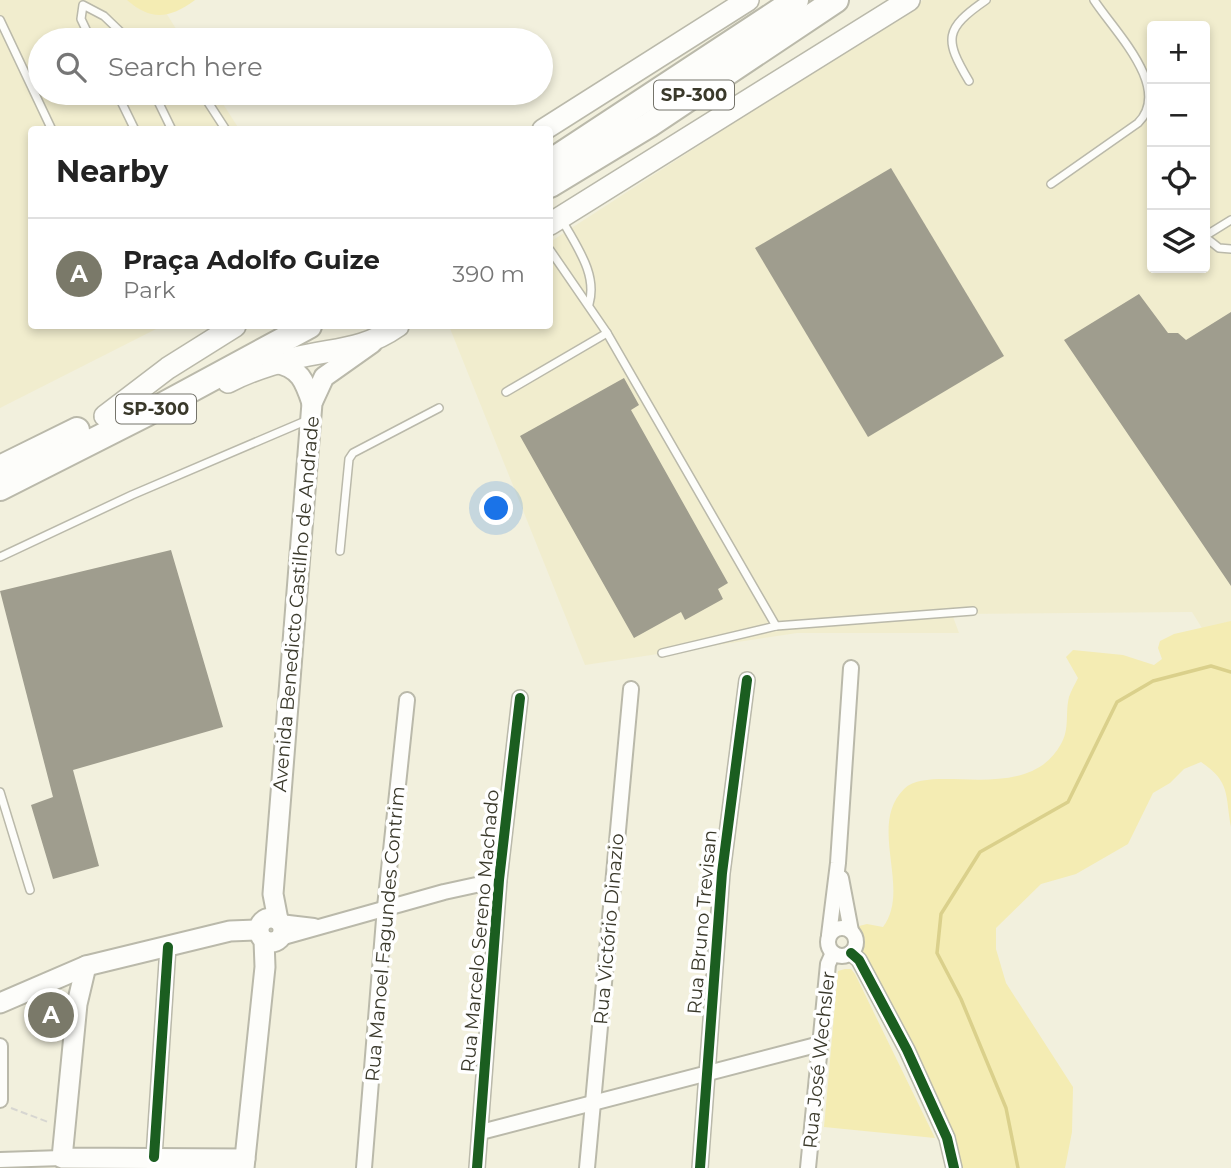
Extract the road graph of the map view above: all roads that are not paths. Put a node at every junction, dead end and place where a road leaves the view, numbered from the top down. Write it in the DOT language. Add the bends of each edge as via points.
graph roads {
  1 [pos="748,0"];
  2 [pos="796,0"];
  3 [pos="836,0"];
  4 [pos="909,0"];
  5 [pos="986,0"];
  6 [pos="1094,0"];
  7 [pos="80,3"];
  8 [pos="0,20"];
  9 [pos="85,28"];
  10 [pos="116,28"];
  11 [pos="28,79"];
  12 [pos="969,81"];
  13 [pos="40,105"];
  14 [pos="123,105"];
  15 [pos="160,105"];
  16 [pos="210,105"];
  17 [pos="50,126"];
  18 [pos="133,126"];
  19 [pos="170,126"];
  20 [pos="223,126"];
  21 [pos="549,126"];
  22 [pos="553,160"];
  23 [pos="553,183"];
  24 [pos="1051,184"];
  25 [pos="1231,220"];
  26 [pos="555,221"];
  27 [pos="1210,234"];
  28 [pos="1210,241"];
  29 [pos="1231,249"];
  30 [pos="553,254"];
  31 [pos="589,304"];
  32 [pos="230,329"];
  33 [pos="271,329"];
  34 [pos="303,329"];
  35 [pos="393,329"];
  36 [pos="607,333"];
  37 [pos="372,343"];
  38 [pos="275,363"];
  39 [pos="506,392"];
  40 [pos="439,408"];
  41 [pos="311,411"];
  42 [pos="116,420"];
  43 [pos="0,468"];
  44 [pos="0,488"];
  45 [pos="340,551"];
  46 [pos="0,557"];
  47 [pos="973,611"];
  48 [pos="776,626"];
  49 [pos="662,653"];
  50 [pos="851,668"];
  51 [pos="747,680"];
  52 [pos="631,690"];
  53 [pos="520,698"];
  54 [pos="407,700"];
  55 [pos="0,792"];
  56 [pos="838,863"];
  57 [pos="499,880"];
  58 [pos="30,890"];
  59 [pos="385,907"];
  60 [pos="271,930"];
  61 [pos="851,931"];
  62 [pos="829,935"];
  63 [pos="168,947"];
  64 [pos="833,953"];
  65 [pos="851,953"];
  66 [pos="86,966"];
  67 [pos="38,984"];
  68 [pos="0,1003"];
  69 [pos="77,1004"];
  70 [pos="820,1044"];
  71 [pos="0,1046"];
  72 [pos="708,1072"];
  73 [pos="5,1104"];
  74 [pos="593,1104"];
  75 [pos="481,1132"];
  76 [pos="154,1157"];
  77 [pos="62,1158"];
  78 [pos="0,1160"];
  79 [pos="244,1163"];
  80 [pos="364,1168"];
  81 [pos="477,1168"];
  82 [pos="587,1168"];
  83 [pos="700,1168"];
  84 [pos="808,1168"];
  85 [pos="954,1168"];
  1 -- 21 [label="main road"];
  2 -- 22 [label="highway, SP-300"];
  3 -- 23 [label="highway, SP-300"];
  4 -- 26 [label="main road"];
  5 -- 12 [label="lane" via="962,19 951,40 954,56"];
  6 -- 24 [label="lane" via="1146,77 1149,109 1138,123"];
  7 -- 9 [label="lane"];
  7 -- 10 [label="lane"];
  8 -- 11 [label="lane"];
  13 -- 17 [label="lane"];
  14 -- 18 [label="lane"];
  15 -- 19 [label="lane"];
  16 -- 20 [label="lane"];
  25 -- 27 [label="lane"];
  26 -- 31 [label="lane" via="590,274"];
  28 -- 29 [label="lane"];
  30 -- 31 [label="lane"];
  31 -- 36 [label="lane"];
  32 -- 42 [label="main road" via="168,369"];
  33 -- 42 [label="highway, SP-300"];
  34 -- 42 [label="highway, SP-300"];
  35 -- 37 [label="main road"];
  36 -- 39 [label="lane"];
  36 -- 48 [label="lane"];
  37 -- 38 [label="main road"];
  37 -- 41 [label="main road, Avenida Benedicto Castilho de Andrade" via="324,377"];
  38 -- 41 [label="main road" via="300,375"];
  38 -- 42 [label="main road" via="164,412"];
  40 -- 45 [label="lane" via="352,453"];
  41 -- 46 [label="lane"];
  41 -- 60 [label="main road, Avenida Benedicto Castilho de Andrade"];
  42 -- 43 [label="highway, SP-300"];
  42 -- 44 [label="highway, SP-300"];
  47 -- 48 [label="lane"];
  48 -- 49 [label="lane"];
  50 -- 56 [label="street"];
  51 -- 72 [label="street, Rua Bruno Trevisan" via="722,873"];
  52 -- 74 [label="street, Rua Victório Dinazio"];
  53 -- 57 [label="street, Rua Marcelo Sereno Machado"];
  54 -- 59 [label="street, Rua Manoel Fagundes Contrim"];
  55 -- 58 [label="lane"];
  56 -- 61 [label="street"];
  56 -- 62 [label="street"];
  57 -- 59 [label="street"];
  57 -- 75 [label="street, Rua Marcelo Sereno Machado"];
  59 -- 60 [label="street" via="319,926"];
  59 -- 80 [label="street, Rua Manoel Fagundes Contrim"];
  60 -- 63 [label="main road" via="230,931"];
  60 -- 79 [label="main road"];
  61 -- 62 [label="street" via="842,928"];
  61 -- 65 [label="street" via="856,940"];
  62 -- 64 [label="street"];
  63 -- 66 [label="main road"];
  63 -- 76 [label="street"];
  64 -- 65 [label="street" via="842,957"];
  64 -- 70 [label="street, Rua José Wechsler"];
  65 -- 85 [label="street" via="859,960 906,1050 947,1138"];
  66 -- 67 [label="main road"];
  66 -- 69 [label="main road"];
  67 -- 68 [label="main road"];
  67 -- 69 [label="main road" via="69,991"];
  69 -- 77 [label="main road"];
  70 -- 72 [label="street"];
  70 -- 84 [label="street, Rua José Wechsler"];
  71 -- 73 [label="street"];
  72 -- 74 [label="street"];
  72 -- 83 [label="street, Rua Bruno Trevisan"];
  74 -- 75 [label="street"];
  74 -- 82 [label="street, Rua Victório Dinazio"];
  75 -- 81 [label="street, Rua Marcelo Sereno Machado"];
  76 -- 77 [label="main road"];
  76 -- 79 [label="main road"];
  77 -- 78 [label="street"];
}
